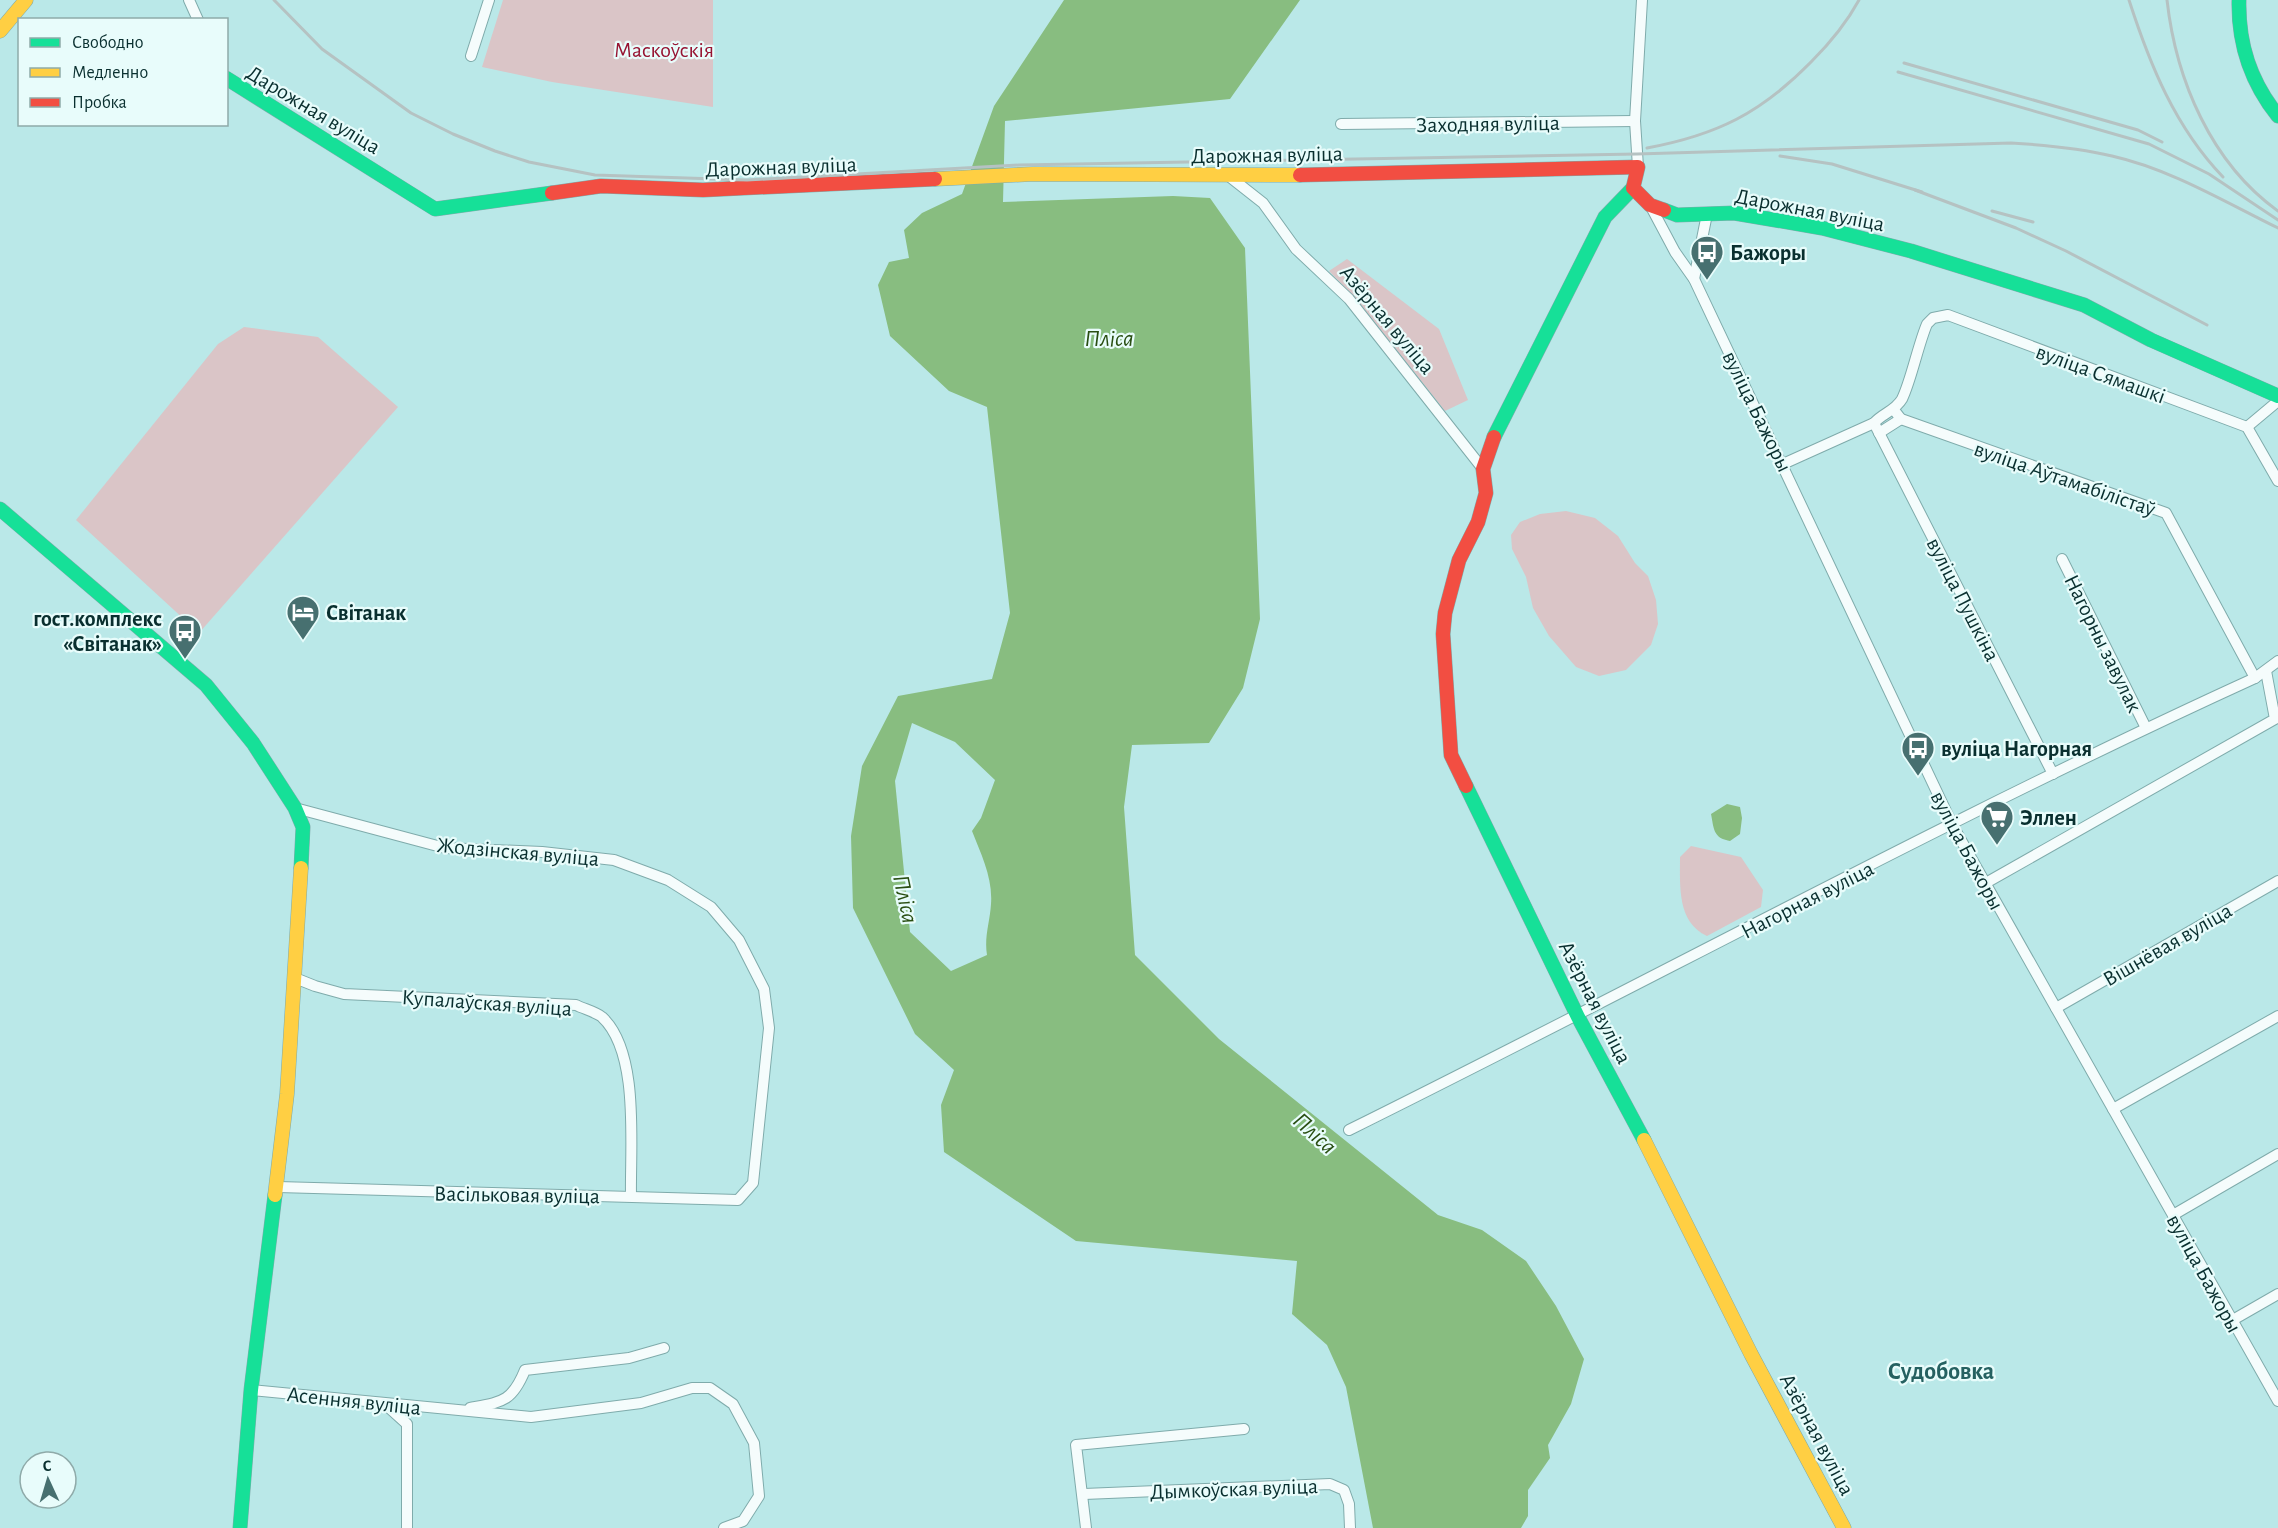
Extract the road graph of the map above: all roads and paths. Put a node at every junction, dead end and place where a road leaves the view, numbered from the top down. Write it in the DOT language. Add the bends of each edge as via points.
graph roads {
  1 [pos="27,0"];
  2 [pos="189,0"];
  3 [pos="489,0"];
  4 [pos="1642,0"];
  5 [pos="2239,0"];
  6 [pos="197,18"];
  7 [pos="0,31"];
  8 [pos="471,56"];
  9 [pos="228,80"];
  10 [pos="2278,116"];
  11 [pos="1635,121"];
  12 [pos="1341,124"];
  13 [pos="1638,167"];
  14 [pos="1230,177"];
  15 [pos="1634,189"];
  16 [pos="1650,205"];
  17 [pos="1707,214"];
  18 [pos="1694,279"];
  19 [pos="2278,396"];
  20 [pos="2278,401"];
  21 [pos="1898,414"];
  22 [pos="2247,427"];
  23 [pos="1877,428"];
  24 [pos="1784,464"];
  25 [pos="1483,469"];
  26 [pos="2278,481"];
  27 [pos="0,509"];
  28 [pos="2062,559"];
  29 [pos="2278,661"];
  30 [pos="2266,671"];
  31 [pos="2255,678"];
  32 [pos="2146,728"];
  33 [pos="2053,774"];
  34 [pos="295,808"];
  35 [pos="1953,826"];
  36 [pos="2278,880"];
  37 [pos="1984,884"];
  38 [pos="295,978"];
  39 [pos="2056,1008"];
  40 [pos="2278,1016"];
  41 [pos="1578,1017"];
  42 [pos="2113,1109"];
  43 [pos="1349,1130"];
  44 [pos="2278,1154"];
  45 [pos="278,1187"];
  46 [pos="631,1196"];
  47 [pos="738,1200"];
  48 [pos="2173,1215"];
  49 [pos="2278,1294"];
  50 [pos="2231,1321"];
  51 [pos="664,1348"];
  52 [pos="251,1390"];
  53 [pos="2278,1401"];
  54 [pos="386,1405"];
  55 [pos="458,1410"];
  56 [pos="1244,1429"];
  57 [pos="1084,1494"];
  58 [pos="749,1514"];
  59 [pos="240,1528"];
  60 [pos="407,1528"];
  61 [pos="724,1528"];
  62 [pos="749,1528"];
  63 [pos="1086,1528"];
  64 [pos="1350,1528"];
  65 [pos="1844,1528"];
  1 -- 7 [label="street"];
  2 -- 6 [label="street"];
  3 -- 8 [label="street"];
  4 -- 11 [label="street"];
  5 -- 10 [label="street" via="2239,30 2249,73"];
  9 -- 14 [label="street, Дарожная вуліца" via="435,209 601,186 703,190 1020,175"];
  11 -- 12 [label="street, Заходняя вуліца"];
  11 -- 13 [label="street"];
  13 -- 14 [label="street, Дарожная вуліца"];
  13 -- 15 [label="street"];
  14 -- 25 [label="street, Азёрная вуліца" via="1263,203 1296,249 1350,299"];
  15 -- 16 [label="street, Дарожная вуліца"];
  15 -- 25 [label="street, Азёрная вуліца" via="1605,218 1495,434"];
  16 -- 17 [label="street, Дарожная вуліца" via="1677,215"];
  16 -- 18 [label="street, вуліца Бажоры"];
  17 -- 18 [label="street"];
  17 -- 19 [label="street, Дарожная вуліца" via="1734,213 1863,238 2084,305 2151,340"];
  18 -- 24 [label="street, вуліца Бажоры"];
  20 -- 22 [label="street"];
  21 -- 22 [label="street, вуліца Сямашкі" via="1927,324 1948,315"];
  21 -- 23 [label="street"];
  21 -- 31 [label="street, вуліца Аўтамабілістаў" via="2166,513"];
  22 -- 26 [label="street"];
  23 -- 24 [label="street"];
  23 -- 33 [label="street, вуліца Пушкіна"];
  24 -- 35 [label="street, вуліца Бажоры"];
  25 -- 41 [label="street, Азёрная вуліца" via="1486,493 1478,522 1459,560 1445,613 1451,755"];
  27 -- 34 [label="street" via="206,685 253,743"];
  28 -- 32 [label="street, Нагорны завулак"];
  29 -- 30 [label="street, Нагорная вуліца"];
  30 -- 31 [label="street, Нагорная вуліца"];
  30 -- 37 [label="street" via="2275,719"];
  31 -- 32 [label="street, Нагорная вуліца"];
  32 -- 33 [label="street, Нагорная вуліца"];
  33 -- 35 [label="street, Нагорная вуліца"];
  34 -- 38 [label="street" via="303,827"];
  34 -- 47 [label="street, Жодзінская вуліца" via="446,848 614,860 668,880 711,908 740,940 764,989 769,1028 753,1183"];
  35 -- 37 [label="street, вуліца Бажоры"];
  35 -- 41 [label="street, Нагорная вуліца"];
  36 -- 39 [label="street, Вішнёвая вуліца"];
  37 -- 39 [label="street, вуліца Бажоры"];
  38 -- 45 [label="street"];
  38 -- 46 [label="street, Купалаўская вуліца" via="344,993 576,1005 601,1016 618,1040 628,1068"];
  39 -- 42 [label="street, вуліца Бажоры"];
  40 -- 42 [label="street"];
  41 -- 43 [label="street, Нагорная вуліца"];
  41 -- 65 [label="street, Азёрная вуліца"];
  42 -- 48 [label="street, вуліца Бажоры"];
  44 -- 48 [label="street"];
  45 -- 46 [label="street, Васільковая вуліца"];
  45 -- 52 [label="street"];
  46 -- 47 [label="street, Васільковая вуліца"];
  48 -- 50 [label="street, вуліца Бажоры"];
  49 -- 50 [label="street"];
  50 -- 53 [label="street, вуліца Бажоры"];
  51 -- 55 [label="street, Асенняя вуліца" via="629,1358 525,1370 518,1388 504,1401"];
  52 -- 54 [label="street, Асенняя вуліца"];
  52 -- 59 [label="street"];
  54 -- 55 [label="street, Асенняя вуліца"];
  54 -- 60 [label="street" via="406,1424"];
  55 -- 58 [label="street, Асенняя вуліца" via="531,1417 641,1403 692,1388 710,1388 733,1404 754,1443 759,1496"];
  56 -- 57 [label="street" via="1076,1445"];
  57 -- 63 [label="street"];
  57 -- 64 [label="street, Дымкоўская вуліца" via="1330,1484 1344,1490"];
  58 -- 61 [label="street" via="743,1521"];
  58 -- 62 [label="street"];
}
